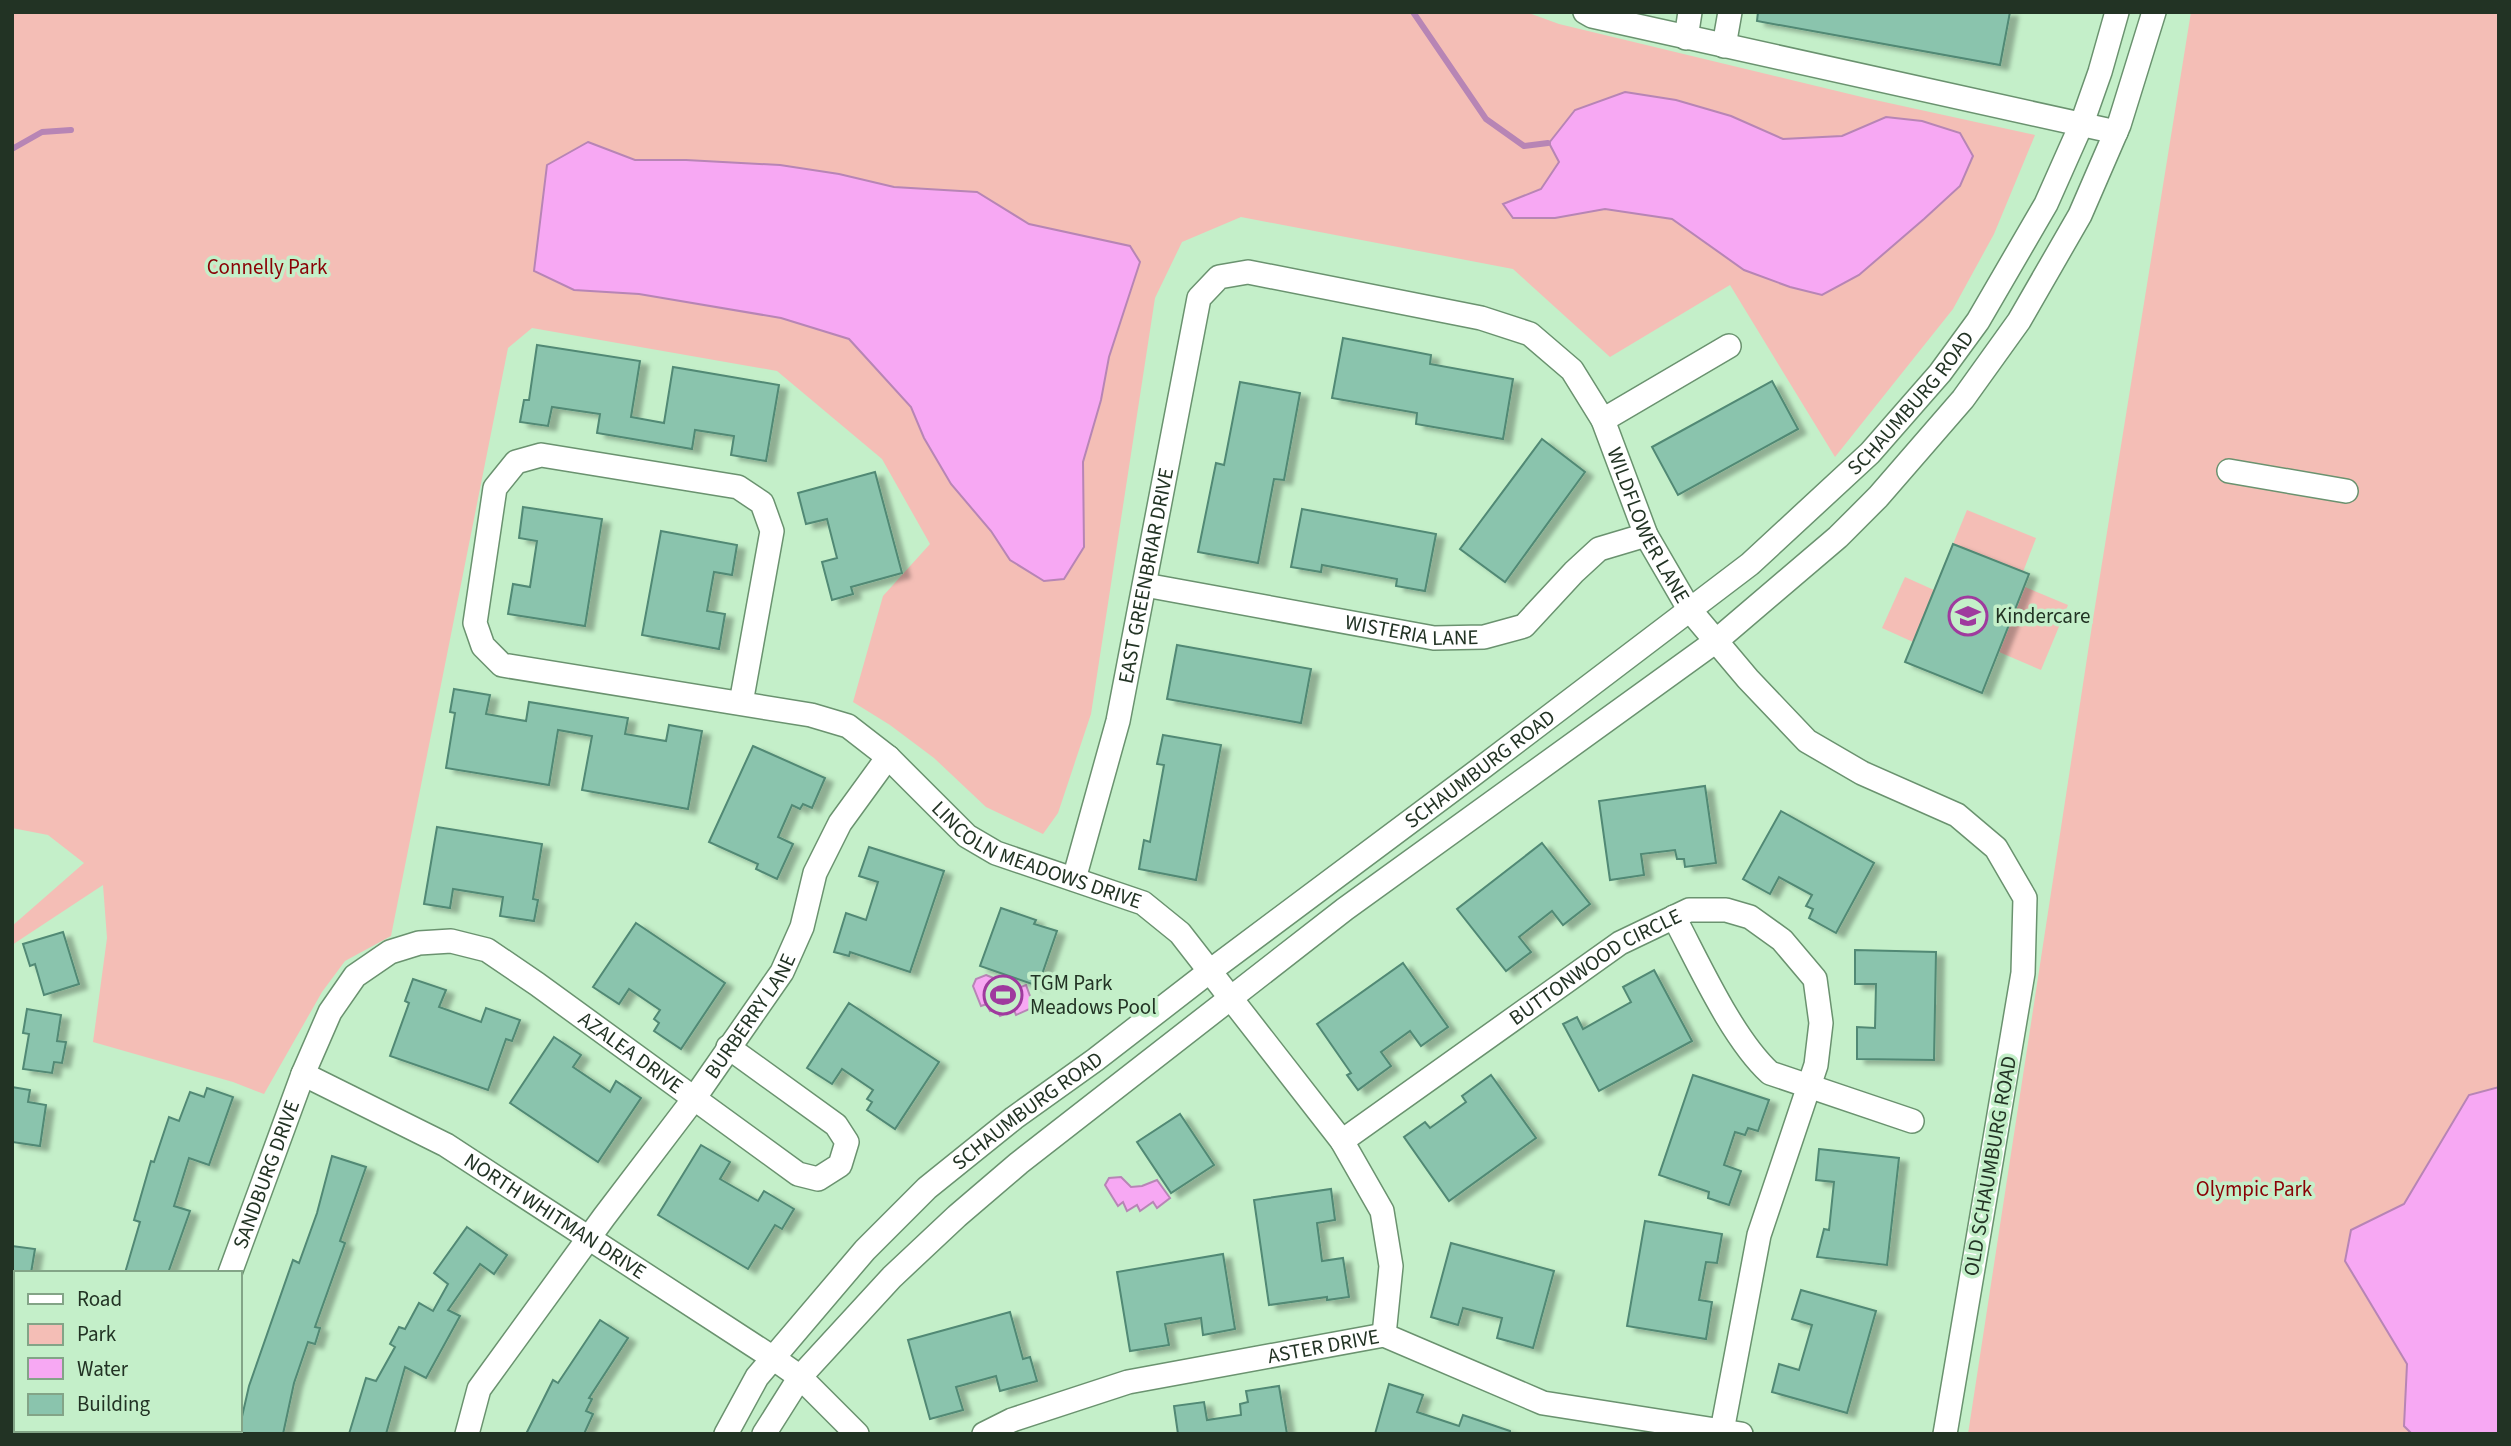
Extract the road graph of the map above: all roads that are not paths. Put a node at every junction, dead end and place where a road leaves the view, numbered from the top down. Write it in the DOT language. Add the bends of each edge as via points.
graph roads {
  1 [pos="1585,12"];
  2 [pos="1690,12"];
  3 [pos="1730,12"];
  4 [pos="2116,12"];
  5 [pos="2154,12"];
  6 [pos="1637,19"];
  7 [pos="1686,38"];
  8 [pos="1724,46"];
  9 [pos="2082,123"];
  10 [pos="2116,132"];
  11 [pos="1219,277"];
  12 [pos="1729,346"];
  13 [pos="1603,420"];
  14 [pos="2229,471"];
  15 [pos="2346,491"];
  16 [pos="1646,535"];
  17 [pos="1145,585"];
  18 [pos="1689,609"];
  19 [pos="1716,641"];
  20 [pos="741,703"];
  21 [pos="888,757"];
  22 [pos="1074,879"];
  23 [pos="2025,898"];
  24 [pos="1674,917"];
  25 [pos="1210,971"];
  26 [pos="1232,999"];
  27 [pos="728,1047"];
  28 [pos="303,1074"];
  29 [pos="1808,1088"];
  30 [pos="693,1100"];
  31 [pos="1912,1121"];
  32 [pos="1342,1141"];
  33 [pos="589,1239"];
  34 [pos="231,1271"];
  35 [pos="1384,1335"];
  36 [pos="772,1358"];
  37 [pos="800,1377"];
  38 [pos="1731,1432"];
  39 [pos="467,1434"];
  40 [pos="726,1434"];
  41 [pos="764,1434"];
  42 [pos="857,1434"];
  43 [pos="984,1434"];
  44 [pos="1945,1434"];
  1 -- 6 [label="street"];
  2 -- 7 [label="street"];
  3 -- 8 [label="street"];
  4 -- 9 [label="street, SCHAUMBURG ROAD"];
  5 -- 10 [label="street, SCHAUMBURG ROAD"];
  6 -- 7 [label="street"];
  7 -- 8 [label="street"];
  8 -- 9 [label="street"];
  9 -- 10 [label="street"];
  9 -- 18 [label="street, SCHAUMBURG ROAD" via="2046,204 1978,321 1940,373 1861,462 1750,564"];
  10 -- 19 [label="street, SCHAUMBURG ROAD" via="2080,215 2019,321 1964,399 1838,537"];
  11 -- 13 [label="street, WILDFLOWER LANE" via="1248,272 1481,318 1530,334 1572,370"];
  11 -- 17 [label="street, EAST GREENBRIAR DRIVE" via="1199,298"];
  12 -- 13 [label="street"];
  13 -- 16 [label="street, WILDFLOWER LANE"];
  14 -- 15 [label="street"];
  16 -- 17 [label="street, WISTERIA LANE" via="1599,549 1524,626 1484,637 1434,638"];
  16 -- 18 [label="street, WILDFLOWER LANE"];
  17 -- 22 [label="street, EAST GREENBRIAR DRIVE" via="1118,721"];
  18 -- 19 [label="street, WILDFLOWER LANE"];
  18 -- 25 [label="street, SCHAUMBURG ROAD"];
  19 -- 23 [label="street, WILDFLOWER LANE" via="1807,741 1862,773 1957,815 1996,848"];
  19 -- 26 [label="street, SCHAUMBURG ROAD" via="1345,909"];
  20 -- 20 [label="street, LINCOLN MEADOWS DRIVE" via="502,665 483,646 475,623 495,488 516,462 541,455 738,487 762,503 772,531"];
  20 -- 21 [label="street, LINCOLN MEADOWS DRIVE" via="848,726"];
  21 -- 22 [label="street, LINCOLN MEADOWS DRIVE" via="967,836 996,853"];
  21 -- 27 [label="street, BURBERRY LANE" via="840,823 815,873 802,927 782,972"];
  22 -- 25 [label="street, LINCOLN MEADOWS DRIVE" via="1143,903 1180,933"];
  23 -- 44 [label="street, OLD SCHAUMBURG ROAD" via="2023,973"];
  24 -- 29 [label="street" via="1755,1059 1770,1073"];
  24 -- 29 [label="street, BUTTONWOOD CIRCLE" via="1689,910 1727,910 1750,917 1782,940 1815,979 1821,1023"];
  24 -- 32 [label="street, BUTTONWOOD CIRCLE" via="1620,943"];
  25 -- 26 [label="street, LINCOLN MEADOWS DRIVE"];
  25 -- 36 [label="street, SCHAUMBURG ROAD" via="927,1188 865,1250"];
  26 -- 32 [label="street, LINCOLN MEADOWS DRIVE"];
  26 -- 37 [label="street, SCHAUMBURG ROAD" via="1092,1105 957,1216 892,1277"];
  27 -- 30 [label="street, BURBERRY LANE"];
  27 -- 30 [label="street, AZALEA DRIVE" via="836,1125 847,1142 840,1165 818,1179 798,1174"];
  28 -- 30 [label="street, AZALEA DRIVE" via="330,1012 355,976 390,952 419,943 452,941 487,950"];
  28 -- 33 [label="street, NORTH WHITMAN DRIVE" via="446,1145"];
  28 -- 34 [label="street, SANDBURG DRIVE"];
  29 -- 31 [label="street"];
  29 -- 38 [label="street, BUTTONWOOD CIRCLE" via="1759,1235"];
  30 -- 33 [label="street, BURBERRY LANE"];
  32 -- 35 [label="street, LINCOLN MEADOWS DRIVE" via="1382,1211 1391,1266"];
  33 -- 36 [label="street, NORTH WHITMAN DRIVE"];
  33 -- 39 [label="street, BURBERRY LANE" via="479,1389"];
  35 -- 38 [label="street, ASTER DRIVE" via="1543,1403"];
  35 -- 43 [label="street, ASTER DRIVE" via="1128,1382 1012,1420"];
  36 -- 37 [label="street, NORTH WHITMAN DRIVE"];
  36 -- 40 [label="street, SCHAUMBURG ROAD"];
  37 -- 41 [label="street, SCHAUMBURG ROAD"];
  37 -- 42 [label="street, NORTH WHITMAN DRIVE"];
}
